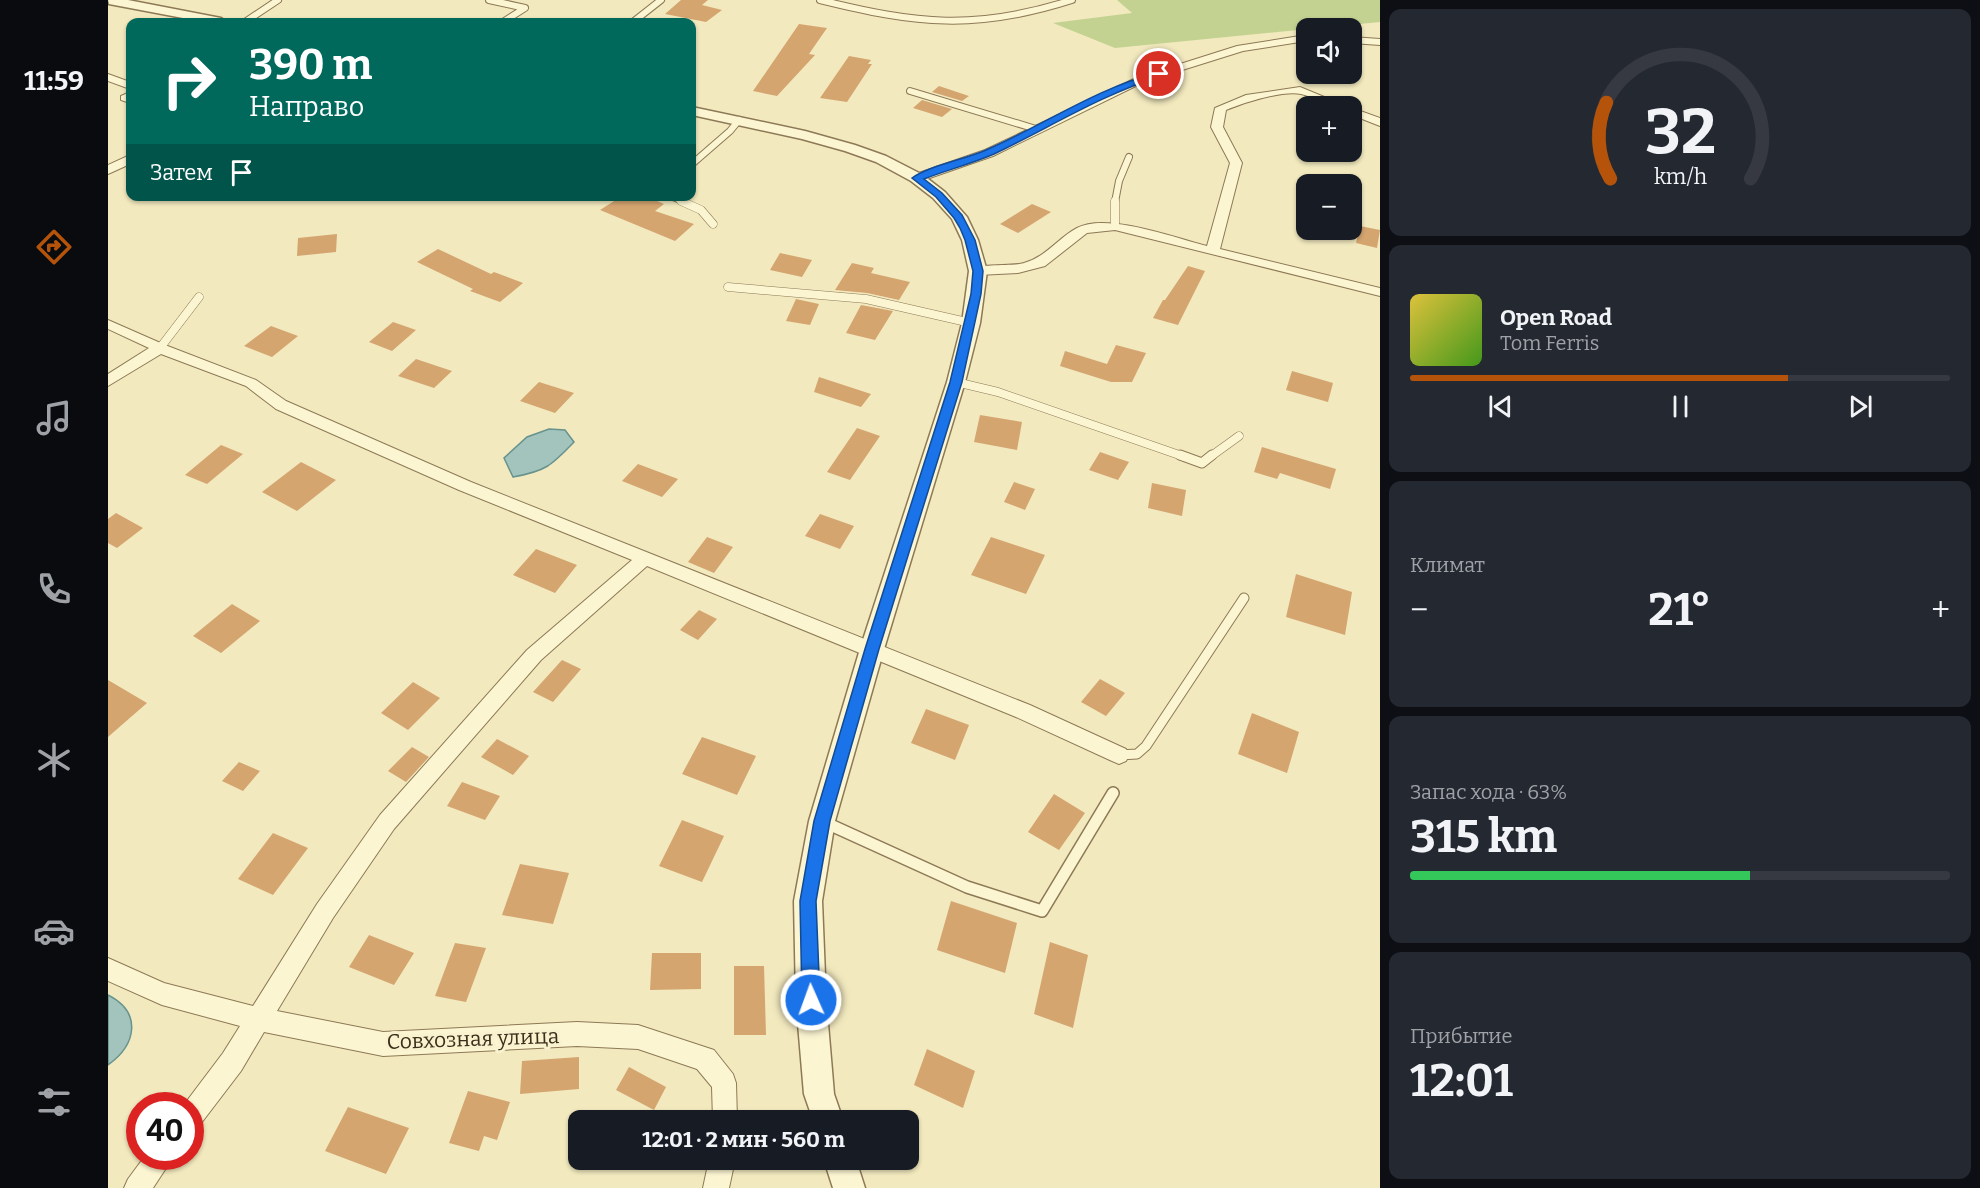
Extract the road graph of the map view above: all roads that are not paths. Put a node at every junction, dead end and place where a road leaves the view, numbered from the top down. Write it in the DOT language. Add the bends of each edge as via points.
graph roads {
  1 [pos="109,0"];
  2 [pos="278,0"];
  3 [pos="489,0"];
  4 [pos="661,0"];
  5 [pos="820,0"];
  6 [pos="1072,0"];
  7 [pos="200,18"];
  8 [pos="251,18"];
  9 [pos="509,18"];
  10 [pos="638,18"];
  11 [pos="1296,40"];
  12 [pos="1362,41"];
  13 [pos="1380,42"];
  14 [pos="108,77"];
  15 [pos="126,84"];
  16 [pos="909,91"];
  17 [pos="1315,96"];
  18 [pos="696,112"];
  19 [pos="1362,115"];
  20 [pos="738,120"];
  21 [pos="1380,122"];
  22 [pos="1036,129"];
  23 [pos="1129,157"];
  24 [pos="126,161"];
  25 [pos="696,161"];
  26 [pos="108,170"];
  27 [pos="917,178"];
  28 [pos="682,201"];
  29 [pos="713,224"];
  30 [pos="1115,226"];
  31 [pos="1212,252"];
  32 [pos="978,271"];
  33 [pos="728,287"];
  34 [pos="1380,292"];
  35 [pos="199,297"];
  36 [pos="971,323"];
  37 [pos="108,324"];
  38 [pos="160,348"];
  39 [pos="108,381"];
  40 [pos="956,382"];
  41 [pos="1239,436"];
  42 [pos="645,558"];
  43 [pos="1244,598"];
  44 [pos="872,649"];
  45 [pos="1119,755"];
  46 [pos="1113,793"];
  47 [pos="822,821"];
  48 [pos="108,969"];
  49 [pos="257,1019"];
  50 [pos="204,1099"];
  51 [pos="725,1110"];
  52 [pos="825,1110"];
  53 [pos="150,1170"];
  54 [pos="720,1170"];
  55 [pos="843,1170"];
  56 [pos="137,1188"];
  57 [pos="716,1188"];
  58 [pos="849,1188"];
  1 -- 7 [label="street"];
  2 -- 8 [label="lane"];
  3 -- 9 [label="lane" via="525,8"];
  4 -- 10 [label="lane"];
  5 -- 6 [label="lane" via="879,15 937,22 990,22 1040,12"];
  11 -- 22 [label="street" via="1241,48 1140,80"];
  12 -- 13 [label="street"];
  14 -- 15 [label="street"];
  16 -- 22 [label="lane"];
  17 -- 31 [label="street" via="1300,90 1250,97 1221,108 1217,127 1236,163"];
  18 -- 20 [label="street"];
  19 -- 21 [label="street"];
  20 -- 25 [label="lane"];
  20 -- 27 [label="street" via="850,148"];
  22 -- 27 [label="street" via="988,153"];
  23 -- 30 [label="lane" via="1119,173 1113,212"];
  24 -- 26 [label="street"];
  27 -- 32 [label="street" via="959,217"];
  28 -- 29 [label="lane" via="702,210"];
  30 -- 31 [label="street"];
  30 -- 32 [label="street" via="1083,230 1040,262 1018,269"];
  31 -- 34 [label="street"];
  32 -- 36 [label="street"];
  33 -- 36 [label="lane" via="866,299"];
  35 -- 38 [label="lane"];
  36 -- 40 [label="street"];
  37 -- 38 [label="street"];
  38 -- 39 [label="street"];
  38 -- 42 [label="street" via="251,383 281,405 465,486"];
  40 -- 41 [label="lane" via="998,392 1202,463"];
  40 -- 44 [label="street"];
  42 -- 44 [label="street"];
  42 -- 49 [label="street" via="534,655 387,822 325,910"];
  43 -- 45 [label="lane" via="1146,746 1137,754"];
  44 -- 45 [label="street"];
  44 -- 47 [label="street"];
  46 -- 47 [label="lane" via="1041,911 967,887"];
  47 -- 52 [label="street" via="808,901 811,1000 819,1094"];
  48 -- 49 [label="street, Совхозная улица" via="162,994"];
  49 -- 50 [label="street" via="232,1062"];
  49 -- 51 [label="street, Совхозная улица" via="383,1044 577,1034 638,1037 705,1059 724,1083"];
  53 -- 56 [label="street"];
  54 -- 57 [label="street"];
  55 -- 58 [label="street"];
}
